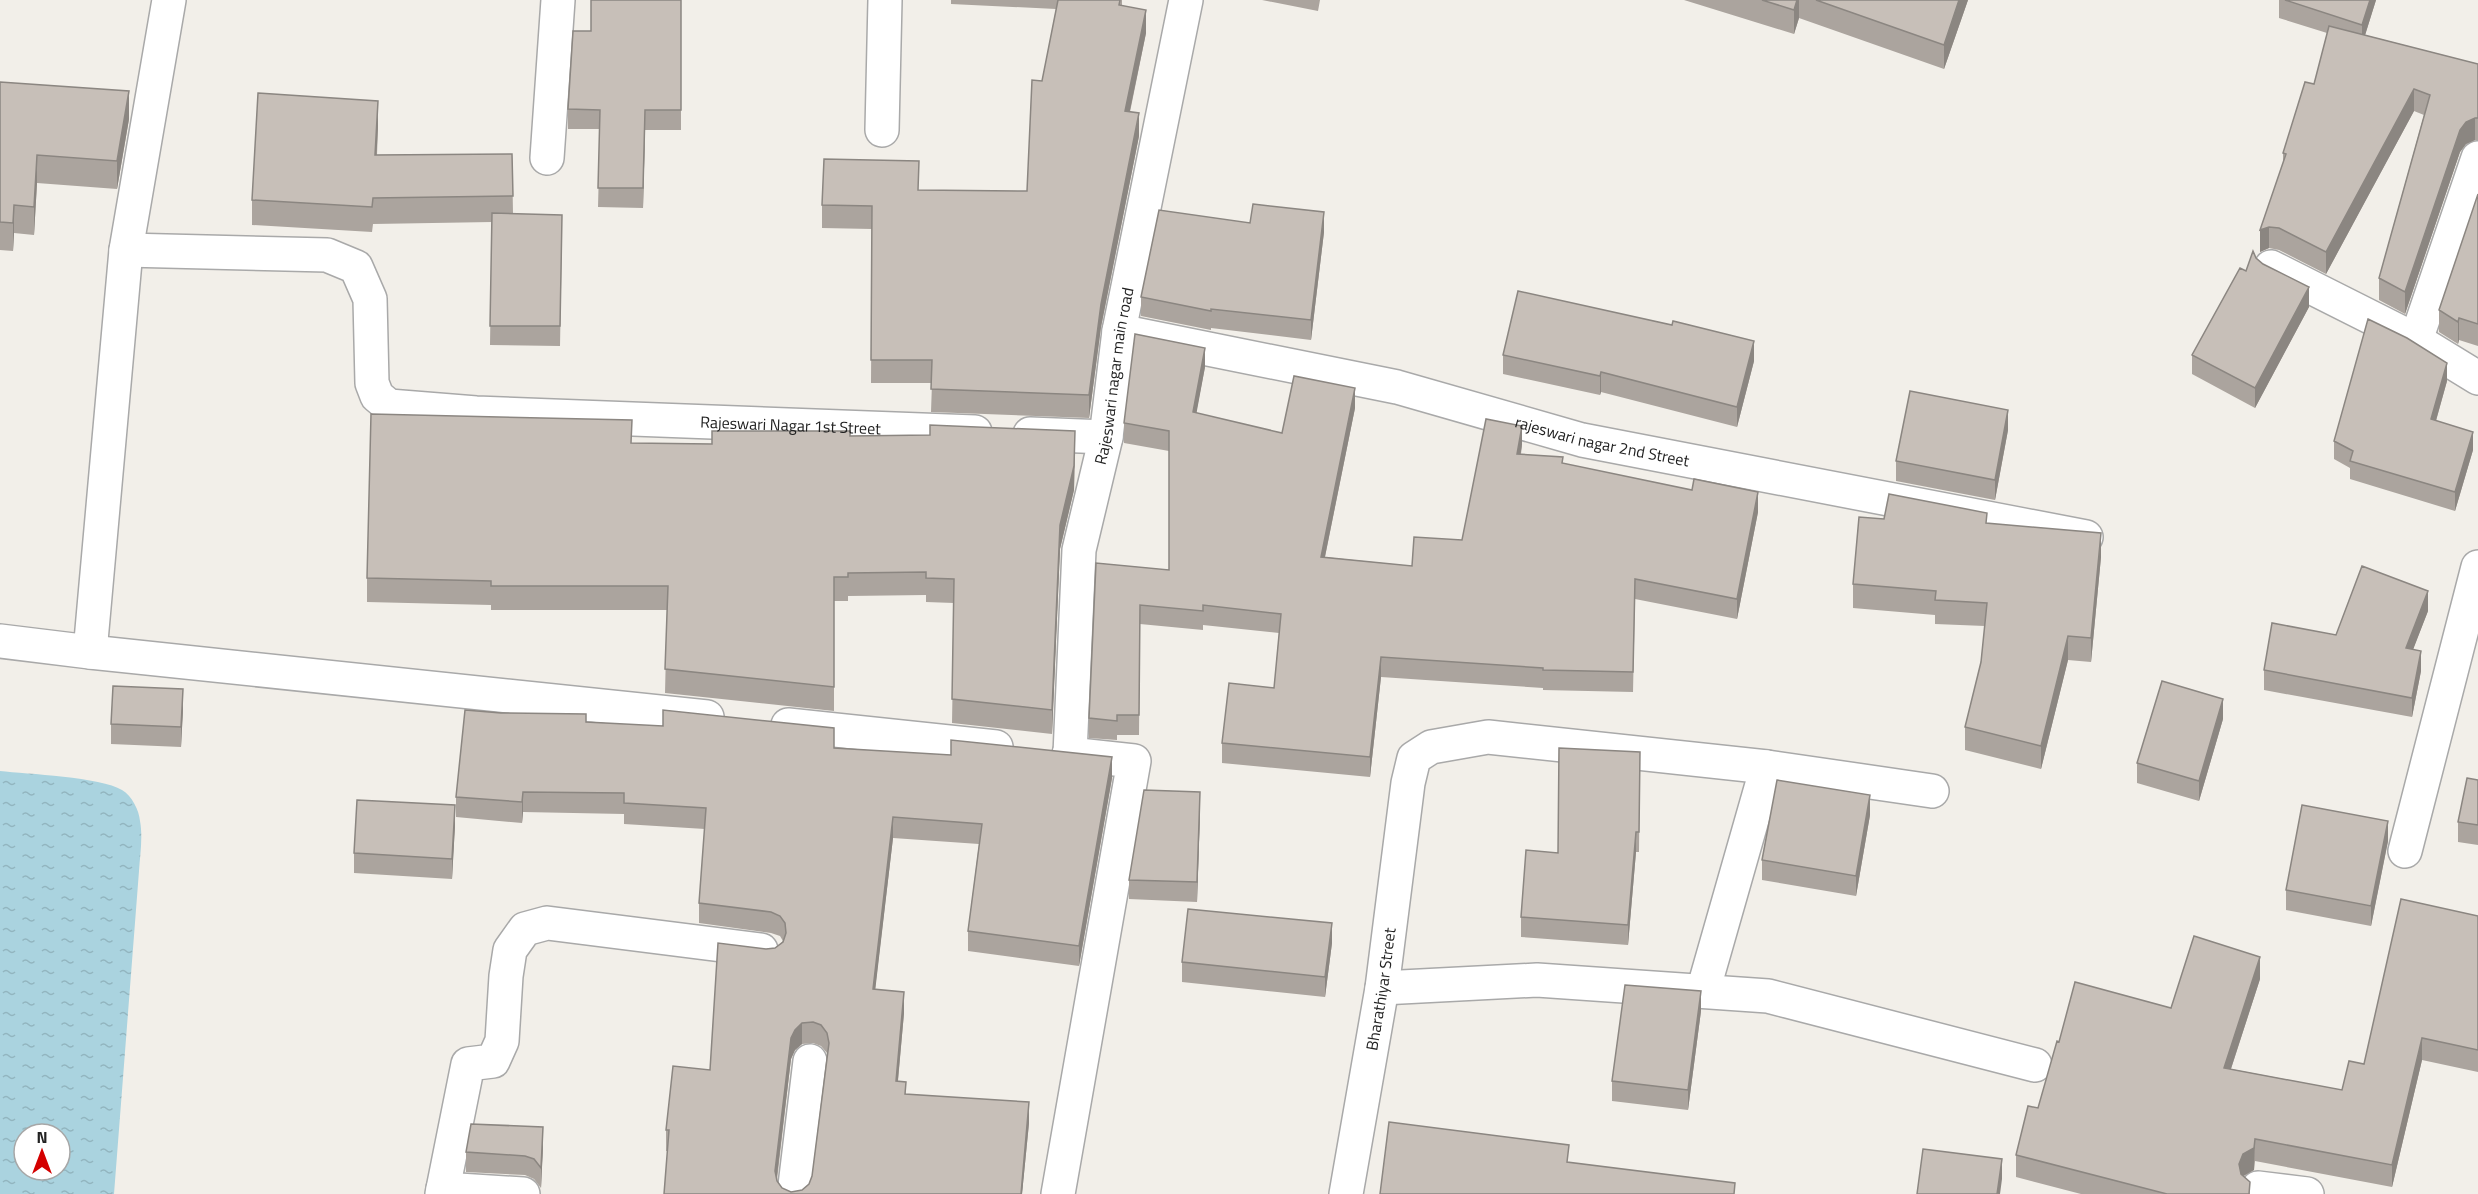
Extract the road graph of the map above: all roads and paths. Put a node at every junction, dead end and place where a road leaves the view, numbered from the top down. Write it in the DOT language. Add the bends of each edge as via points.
graph roads {
  1 [pos="169,0"];
  2 [pos="558,0"];
  3 [pos="885,0"];
  4 [pos="1186,0"];
  5 [pos="882,130"];
  6 [pos="547,158"];
  7 [pos="2478,158"];
  8 [pos="126,250"];
  9 [pos="2271,267"];
  10 [pos="1119,331"];
  11 [pos="2416,340"];
  12 [pos="2478,378"];
  13 [pos="1106,437"];
  14 [pos="2091,537"];
  15 [pos="2478,567"];
  16 [pos="0,641"];
  17 [pos="90,652"];
  18 [pos="1046,752"];
  19 [pos="1767,766"];
  20 [pos="1932,791"];
  21 [pos="2405,851"];
  22 [pos="768,951"];
  23 [pos="1382,988"];
  24 [pos="1703,991"];
  25 [pos="810,1061"];
  26 [pos="2035,1065"];
  27 [pos="2258,1188"];
  28 [pos="443,1192"];
  29 [pos="523,1194"];
  30 [pos="794,1194"];
  31 [pos="1058,1194"];
  32 [pos="1346,1194"];
  33 [pos="2307,1194"];
  1 -- 8 [label="street"];
  2 -- 6 [label="street"];
  3 -- 5 [label="street"];
  4 -- 10 [label="street, Rajeswari nagar main road"];
  7 -- 11 [label="street"];
  8 -- 13 [label="street, Rajeswari Nagar 1st Street" via="327,255 356,267 370,299 372,383 377,396 389,406 476,413"];
  8 -- 17 [label="street"];
  9 -- 11 [label="street"];
  10 -- 13 [label="street, Rajeswari nagar main road"];
  10 -- 14 [label="street, rajeswari nagar 2nd Street" via="1397,387 1582,440"];
  11 -- 12 [label="street"];
  13 -- 18 [label="street, Rajeswari nagar main road" via="1079,550"];
  15 -- 21 [label="street"];
  16 -- 17 [label="street"];
  17 -- 18 [label="street"];
  18 -- 31 [label="street" via="1134,761"];
  19 -- 20 [label="street, Bharathiyar Street"];
  19 -- 23 [label="street, Bharathiyar Street" via="1488,738 1431,747 1414,758 1408,783"];
  19 -- 24 [label="street"];
  22 -- 28 [label="street" via="547,923 525,929 510,950 502,1041 493,1061 468,1064"];
  23 -- 24 [label="street" via="1537,980"];
  23 -- 32 [label="street, Bharathiyar Street"];
  24 -- 26 [label="street" via="1768,996"];
  25 -- 30 [label="street"];
  27 -- 33 [label="street"];
  28 -- 29 [label="street"];
}
